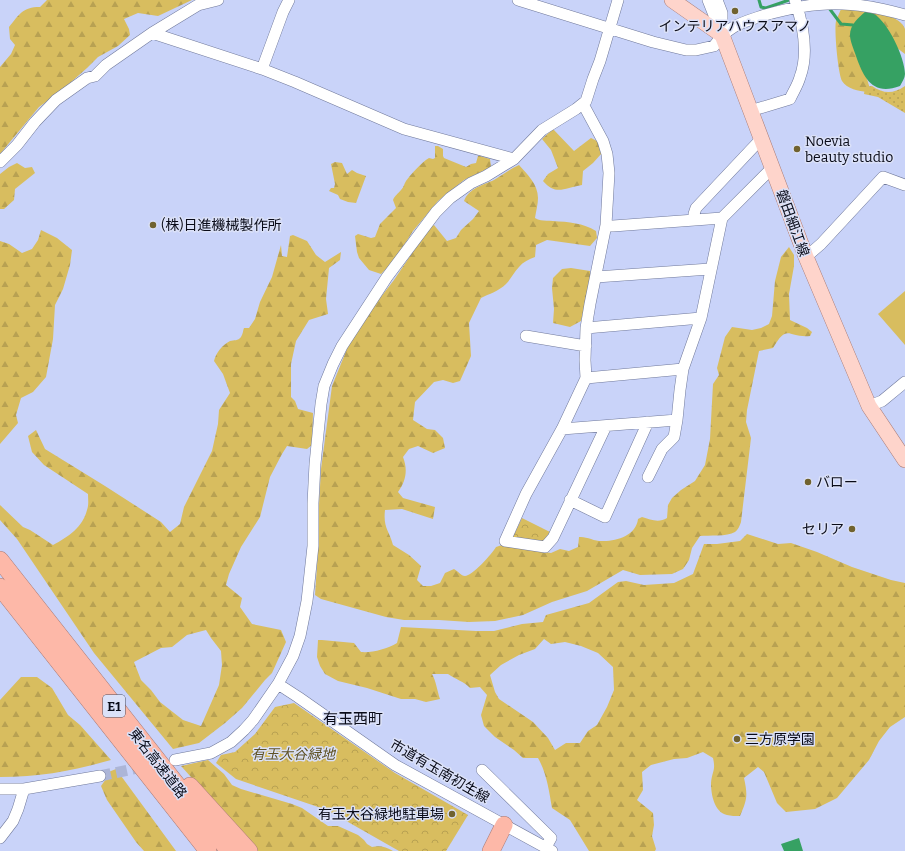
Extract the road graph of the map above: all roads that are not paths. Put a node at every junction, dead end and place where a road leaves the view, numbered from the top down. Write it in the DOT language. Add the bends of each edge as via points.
graph roads {
  1 [pos="218,0"];
  2 [pos="289,0"];
  3 [pos="518,0"];
  4 [pos="618,0"];
  5 [pos="672,0"];
  6 [pos="708,0"];
  7 [pos="717,0"];
  8 [pos="796,3"];
  9 [pos="881,3"];
  10 [pos="905,14"];
  11 [pos="609,28"];
  12 [pos="152,33"];
  13 [pos="722,35"];
  14 [pos="262,69"];
  15 [pos="583,104"];
  16 [pos="750,111"];
  17 [pos="761,139"];
  18 [pos="514,159"];
  19 [pos="0,162"];
  20 [pos="773,167"];
  21 [pos="905,185"];
  22 [pos="722,218"];
  23 [pos="694,220"];
  24 [pos="606,225"];
  25 [pos="806,257"];
  26 [pos="710,269"];
  27 [pos="596,277"];
  28 [pos="701,318"];
  29 [pos="586,328"];
  30 [pos="526,336"];
  31 [pos="586,346"];
  32 [pos="683,369"];
  33 [pos="586,378"];
  34 [pos="905,382"];
  35 [pos="869,406"];
  36 [pos="678,420"];
  37 [pos="648,422"];
  38 [pos="606,426"];
  39 [pos="562,429"];
  40 [pos="905,460"];
  41 [pos="648,477"];
  42 [pos="570,500"];
  43 [pos="0,560"];
  44 [pos="0,586"];
  45 [pos="278,684"];
  46 [pos="101,689"];
  47 [pos="104,721"];
  48 [pos="175,760"];
  49 [pos="482,770"];
  50 [pos="100,776"];
  51 [pos="0,789"];
  52 [pos="24,789"];
  53 [pos="509,827"];
  54 [pos="0,838"];
  55 [pos="549,849"];
  56 [pos="193,851"];
  57 [pos="208,851"];
  58 [pos="229,851"];
  59 [pos="249,851"];
  60 [pos="491,851"];
  61 [pos="504,851"];
  1 -- 12 [label="street" via="198,5"];
  2 -- 14 [label="street"];
  3 -- 11 [label="street"];
  4 -- 11 [label="street"];
  5 -- 13 [label="main road"];
  6 -- 13 [label="street"];
  7 -- 13 [label="street" via="722,13"];
  8 -- 9 [label="street" via="837,0"];
  8 -- 13 [label="street" via="734,26"];
  8 -- 16 [label="street" via="805,53 801,76 790,100"];
  9 -- 10 [label="street"];
  11 -- 13 [label="street" via="690,51 714,46"];
  11 -- 15 [label="street" via="600,61"];
  12 -- 14 [label="street"];
  12 -- 19 [label="street" via="106,65 95,76 87,78 56,100"];
  13 -- 16 [label="main road, 磐田細江線"];
  14 -- 18 [label="street" via="404,129"];
  15 -- 18 [label="street" via="547,126"];
  15 -- 24 [label="street" via="603,141 607,154 609,173"];
  16 -- 17 [label="main road, 磐田細江線"];
  17 -- 20 [label="main road, 磐田細江線"];
  17 -- 23 [label="street" via="696,208"];
  18 -- 45 [label="street" via="471,183 436,212 368,304 333,364 324,386 319,429 313,503 313,546 307,601 297,644"];
  20 -- 22 [label="street"];
  20 -- 25 [label="main road, 磐田細江線"];
  21 -- 25 [label="street" via="883,177"];
  22 -- 23 [label="street"];
  22 -- 26 [label="street"];
  23 -- 24 [label="street"];
  24 -- 27 [label="street"];
  25 -- 35 [label="main road, 磐田細江線"];
  26 -- 27 [label="street"];
  26 -- 28 [label="street"];
  27 -- 29 [label="street"];
  28 -- 29 [label="street"];
  28 -- 32 [label="street"];
  29 -- 31 [label="street"];
  30 -- 31 [label="street"];
  31 -- 33 [label="street"];
  32 -- 33 [label="street"];
  32 -- 36 [label="street"];
  33 -- 39 [label="street"];
  34 -- 35 [label="street" via="882,402"];
  35 -- 40 [label="main road, 磐田細江線"];
  36 -- 37 [label="street"];
  36 -- 41 [label="street" via="674,437 662,449"];
  37 -- 38 [label="street"];
  37 -- 42 [label="street" via="605,517"];
  38 -- 39 [label="street"];
  38 -- 42 [label="street"];
  39 -- 42 [label="street" via="526,494 505,541 545,547 553,538"];
  43 -- 46 [label="highway, 東名高速道路 / E1"];
  44 -- 47 [label="highway, 東名高速道路 / E1"];
  45 -- 48 [label="street" via="253,720 232,742 211,753"];
  45 -- 53 [label="street, 市道有玉南初生線" via="395,765"];
  46 -- 58 [label="highway, 東名高速道路 / E1"];
  46 -- 59 [label="highway"];
  47 -- 56 [label="highway"];
  47 -- 57 [label="highway, 東名高速道路 / E1"];
  49 -- 55 [label="street" via="551,838"];
  50 -- 52 [label="street"];
  51 -- 52 [label="street"];
  52 -- 54 [label="street" via="15,816"];
  53 -- 55 [label="street, 市道有玉南初生線"];
  53 -- 60 [label="highway"];
  53 -- 61 [label="highway"];
}
